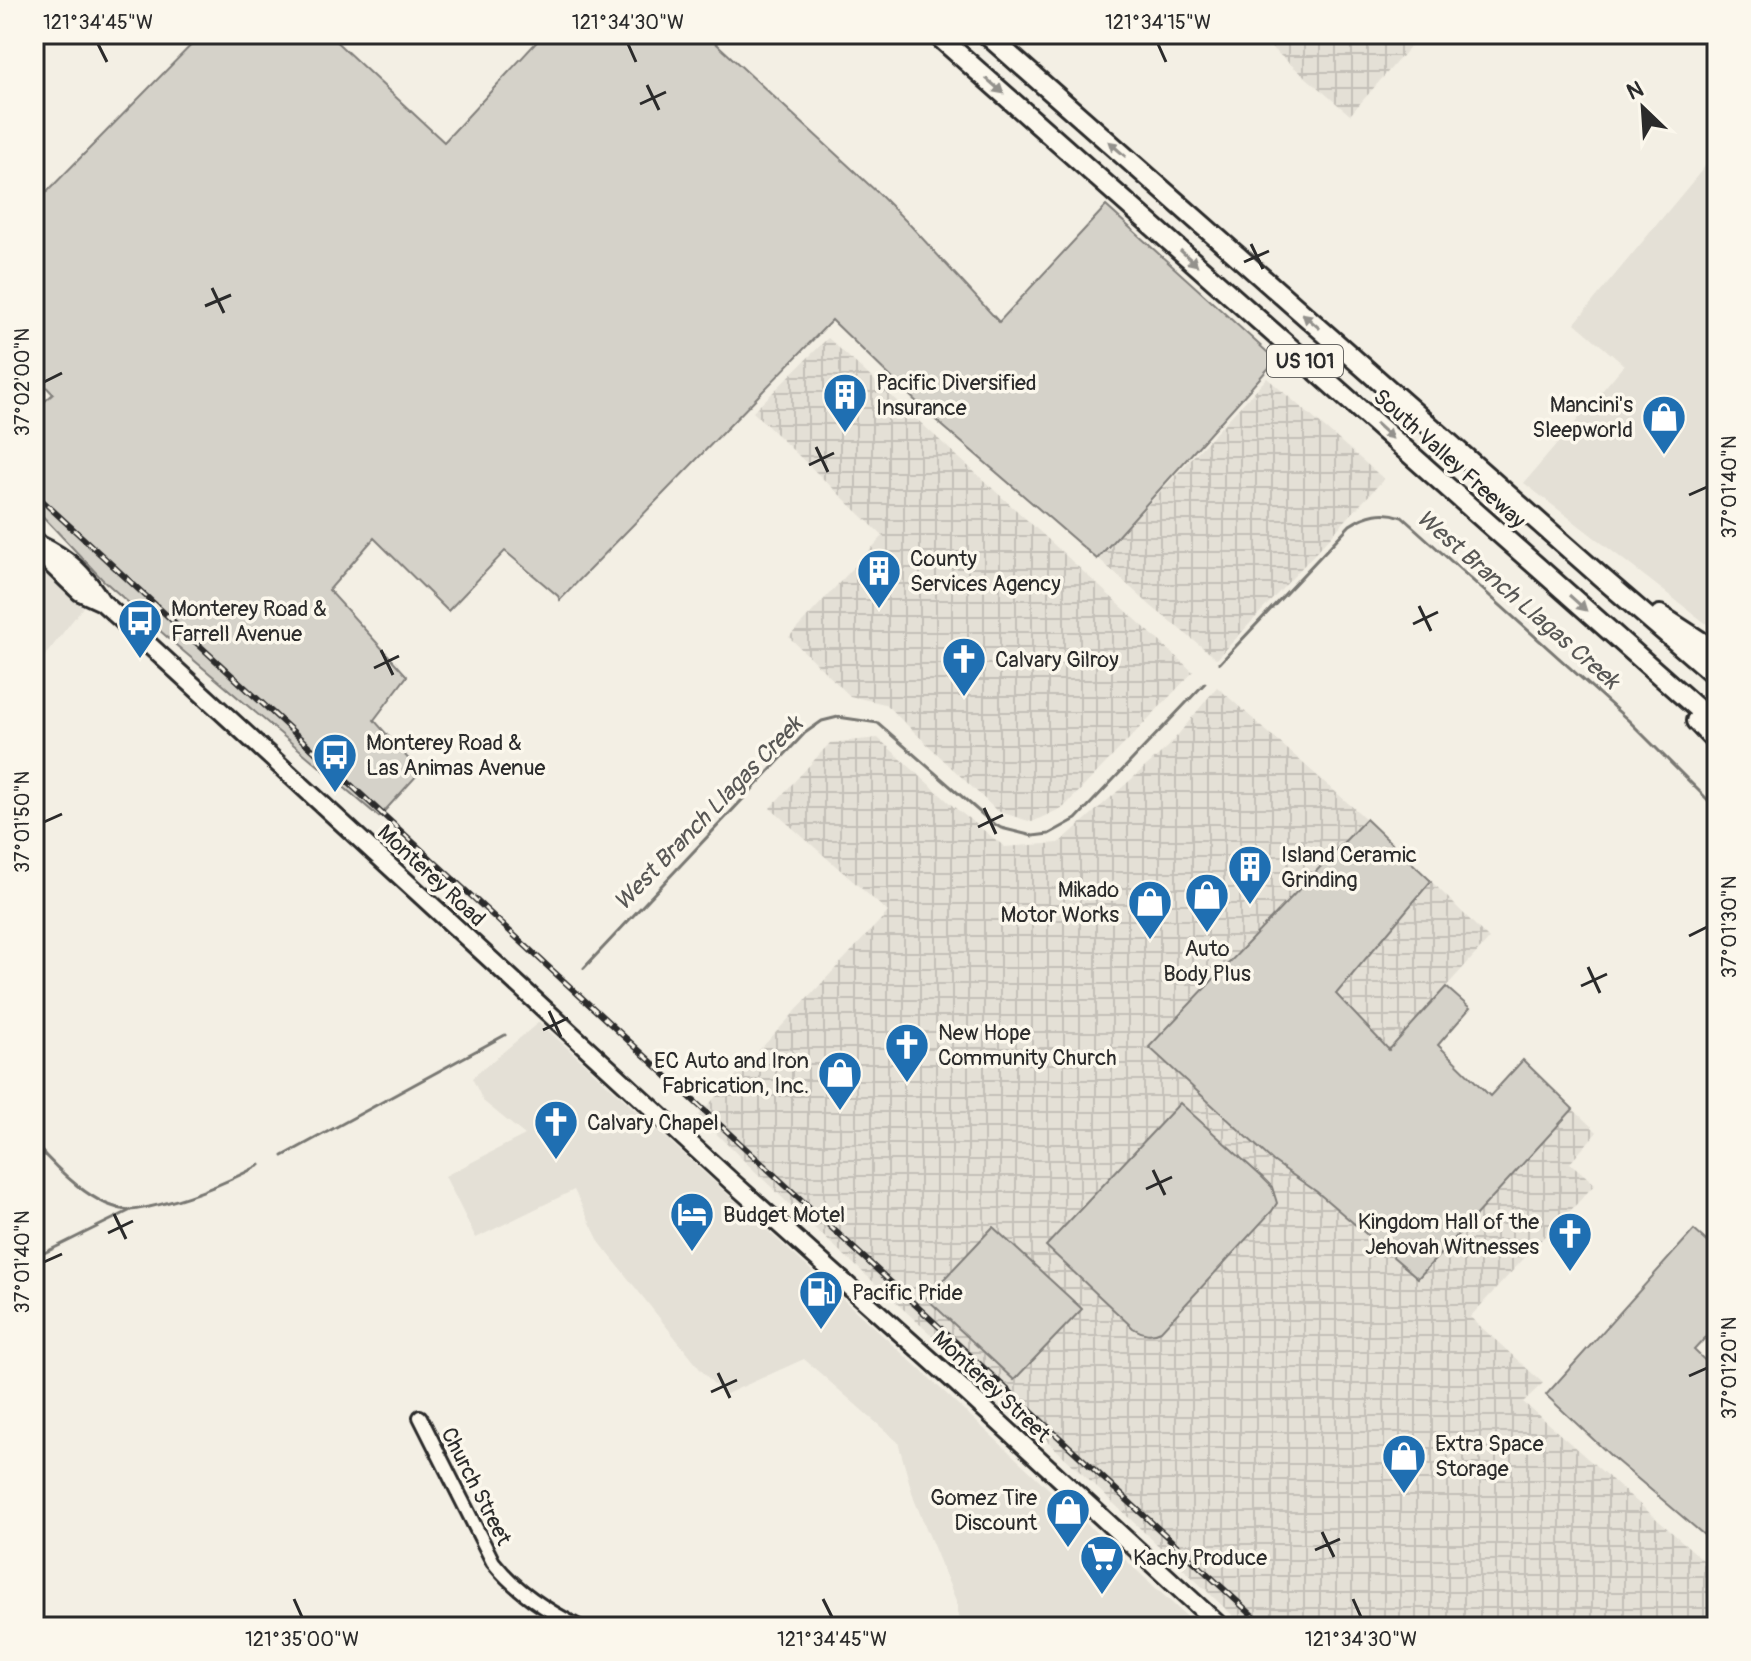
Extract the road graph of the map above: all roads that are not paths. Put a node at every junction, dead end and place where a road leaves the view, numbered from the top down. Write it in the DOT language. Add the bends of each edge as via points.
graph roads {
  1 [pos="936,34"];
  2 [pos="986,34"];
  3 [pos="37,542"];
  4 [pos="1601,577"];
  5 [pos="1717,652"];
  6 [pos="1717,677"];
  7 [pos="1674,689"];
  8 [pos="1717,726"];
  9 [pos="1717,743"];
  10 [pos="731,1181"];
  11 [pos="420,1417"];
  12 [pos="579,1627"];
  13 [pos="1221,1627"];
  1 -- 7 [label="highway, South Valley Freeway / US 101, one-way"];
  4 -- 2 [label="highway, South Valley Freeway / US 101, one-way"];
  3 -- 10 [label="main road, Monterey Road" via="61,555 89,581 102,602"];
  4 -- 5 [label="highway"];
  4 -- 6 [label="highway, South Valley Freeway / US 101"];
  7 -- 8 [label="highway, South Valley Freeway / US 101"];
  7 -- 9 [label="highway"];
  10 -- 13 [label="main road, Monterey Street"];
  11 -- 12 [label="street, Church Street" via="493,1562 531,1600"];
}
